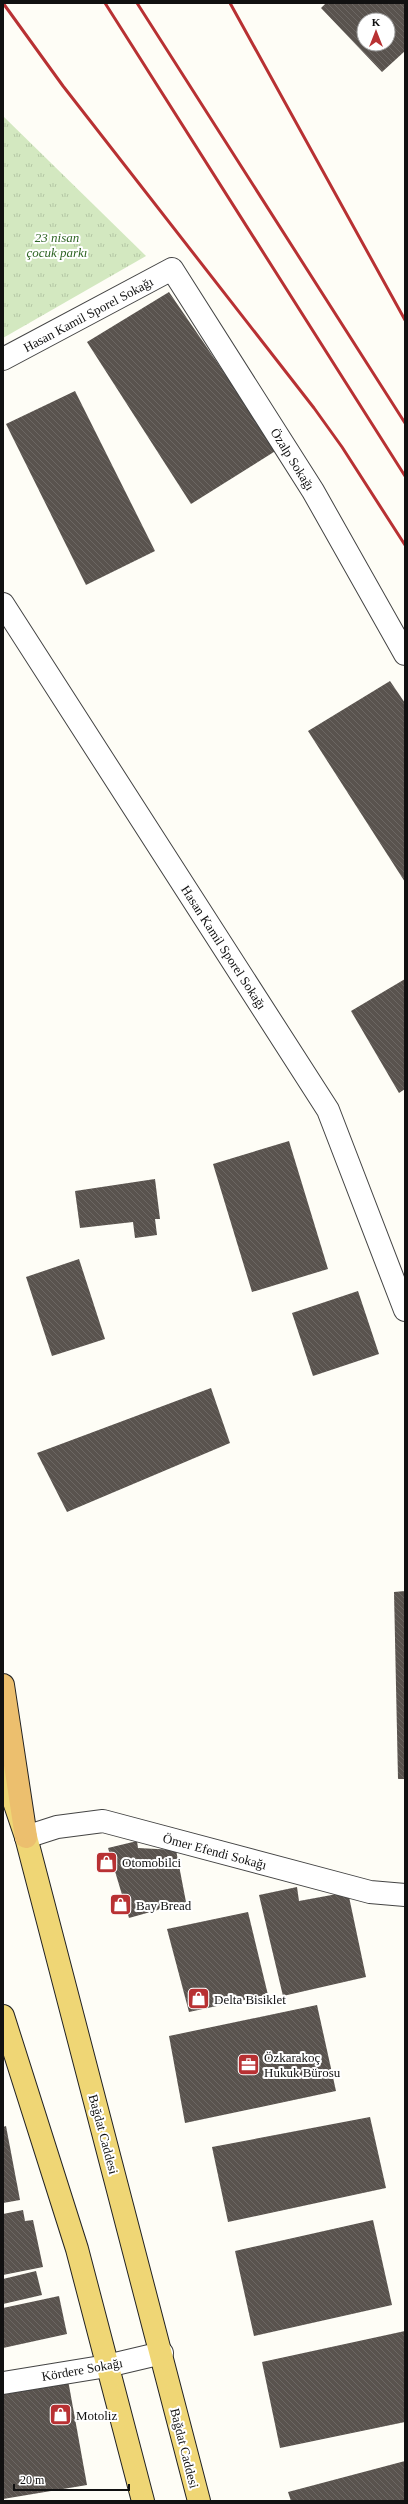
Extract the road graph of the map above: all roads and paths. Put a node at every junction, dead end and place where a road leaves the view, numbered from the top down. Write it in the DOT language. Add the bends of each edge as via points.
graph roads {
  1 [pos="172,269"];
  2 [pos="3,358"];
  3 [pos="3,604"];
  4 [pos="405,654"];
  5 [pos="405,1310"];
  6 [pos="3,1685"];
  7 [pos="3,1769"];
  8 [pos="26,1837"];
  9 [pos="405,1896"];
  10 [pos="3,2016"];
  11 [pos="162,2353"];
  12 [pos="107,2366"];
  13 [pos="3,2383"];
  14 [pos="142,2501"];
  15 [pos="199,2501"];
  1 -- 2 [label="street, Hasan Kamil Sporel Sokağı"];
  1 -- 4 [label="street, Özalp Sokağı" via="313,491"];
  3 -- 5 [label="street, Hasan Kamil Sporel Sokağı" via="328,1110"];
  6 -- 8 [label="highway"];
  7 -- 8 [label="main road, Bağdat Caddesi"];
  8 -- 9 [label="street, Ömer Efendi Sokağı" via="57,1827 103,1821 370,1892"];
  8 -- 11 [label="main road, Bağdat Caddesi"];
  10 -- 12 [label="main road" via="76,2249"];
  11 -- 12 [label="street, Kördere Sokağı"];
  11 -- 15 [label="main road, Bağdat Caddesi"];
  12 -- 13 [label="street, Kördere Sokağı"];
  12 -- 14 [label="main road"];
}
